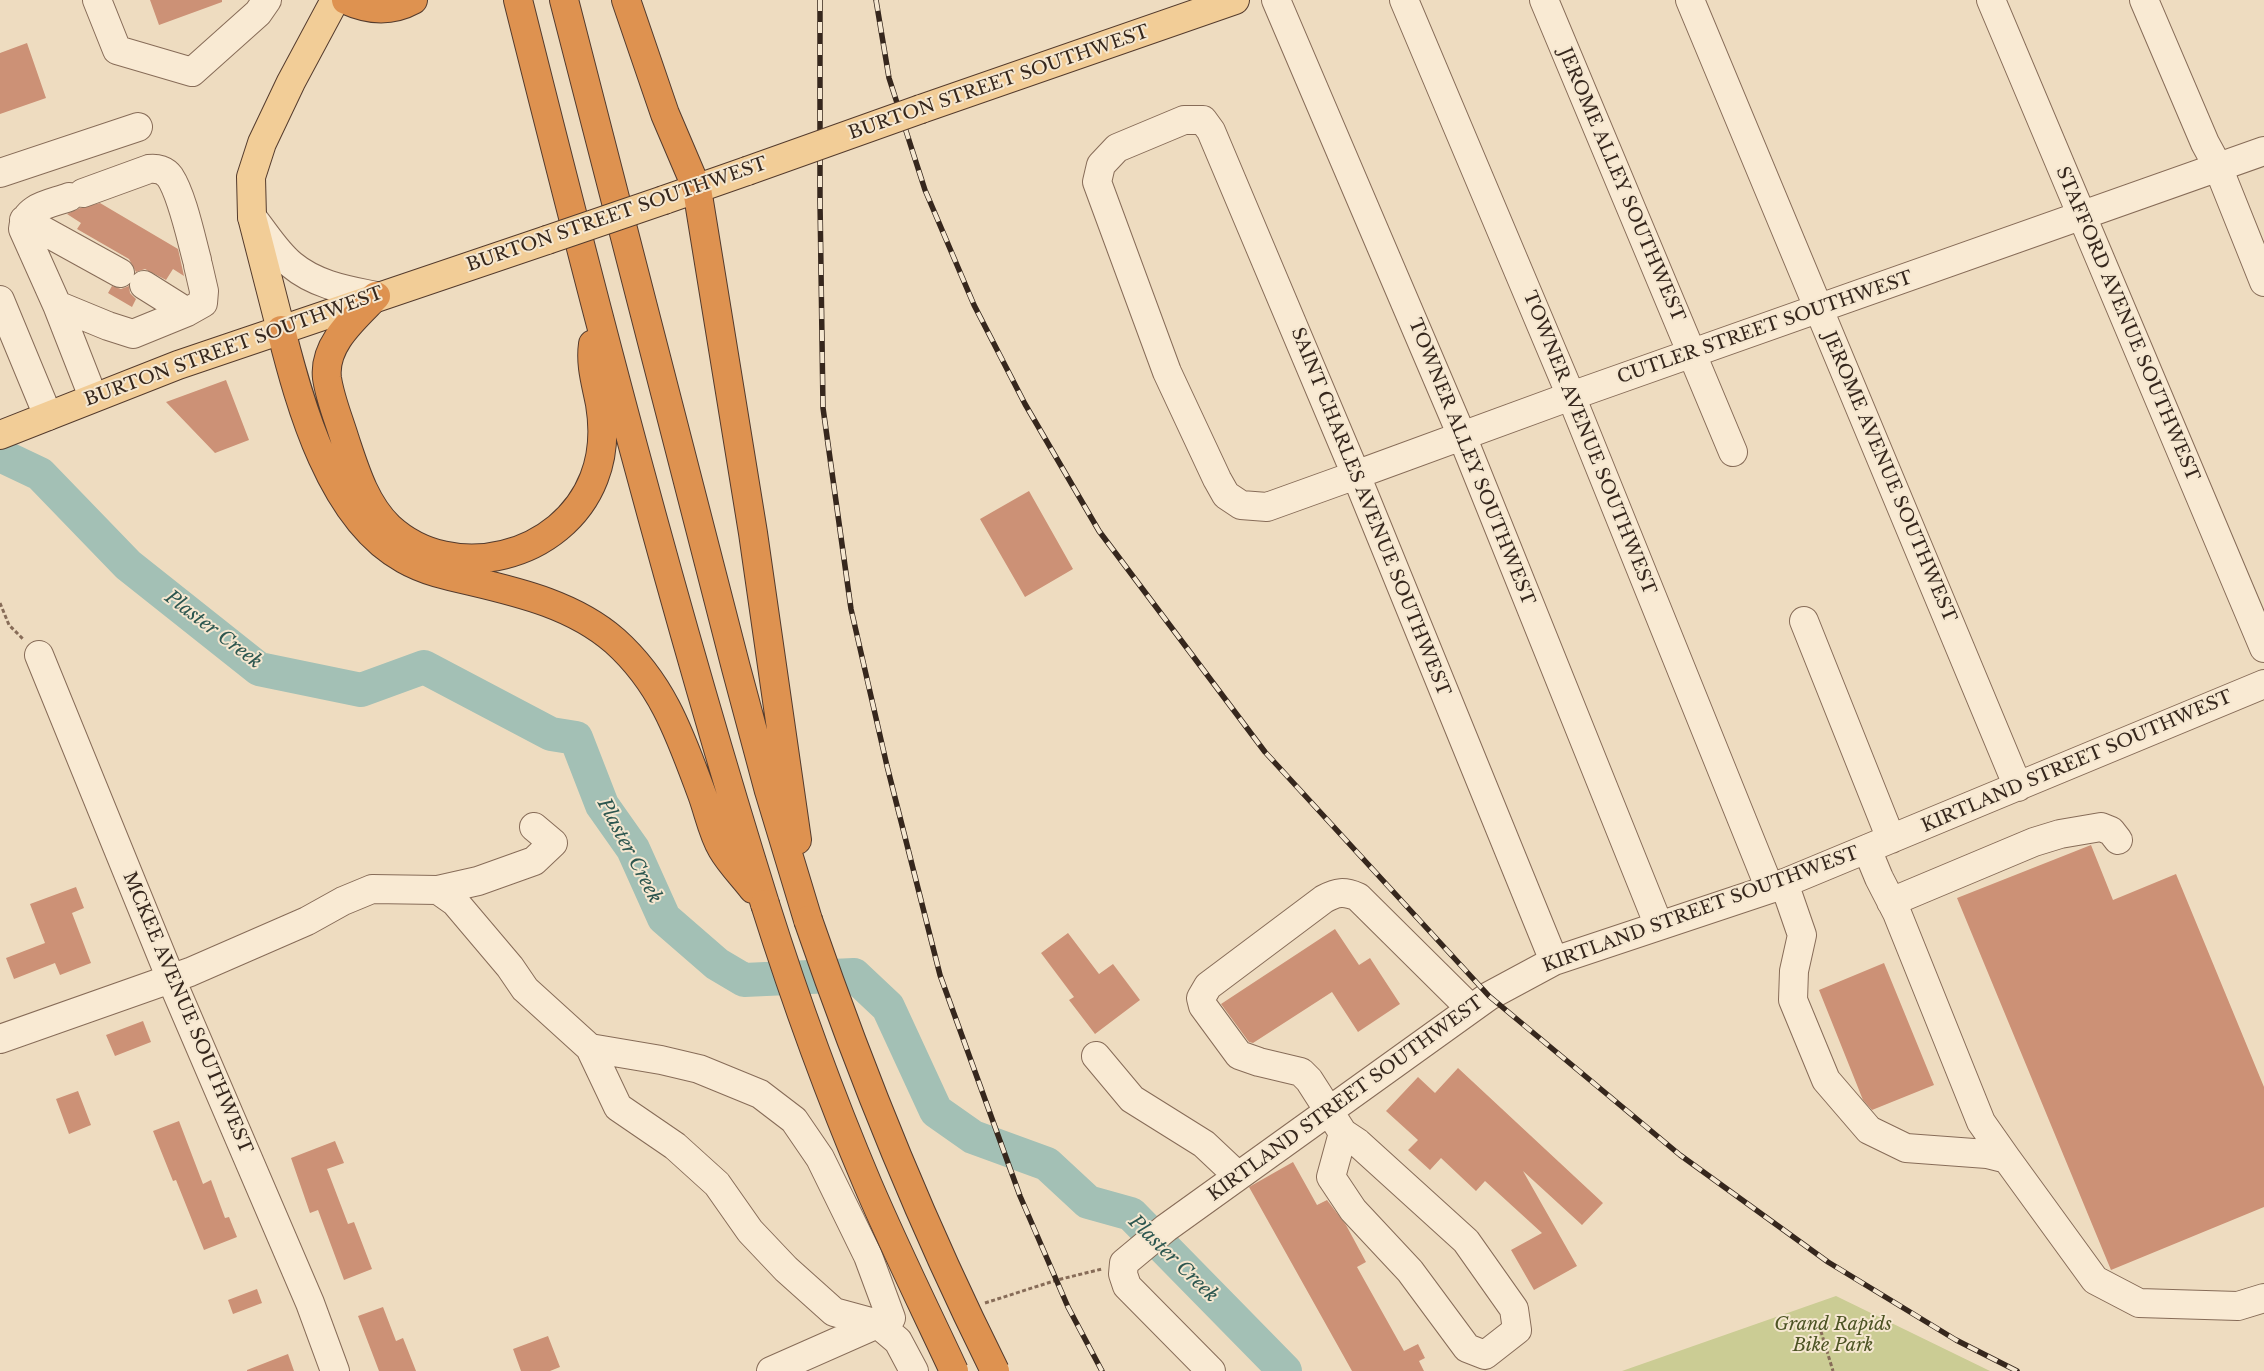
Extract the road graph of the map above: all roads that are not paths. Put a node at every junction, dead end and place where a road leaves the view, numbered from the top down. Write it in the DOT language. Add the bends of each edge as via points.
graph roads {
  1 [pos="97,0"];
  2 [pos="267,0"];
  3 [pos="335,0"];
  4 [pos="346,0"];
  5 [pos="413,0"];
  6 [pos="518,0"];
  7 [pos="564,0"];
  8 [pos="626,0"];
  9 [pos="1235,0"];
  10 [pos="1276,0"];
  11 [pos="1404,0"];
  12 [pos="1544,0"];
  13 [pos="1690,0"];
  14 [pos="1991,0"];
  15 [pos="2144,0"];
  16 [pos="138,127"];
  17 [pos="2264,151"];
  18 [pos="2218,167"];
  19 [pos="0,173"];
  20 [pos="697,189"];
  21 [pos="2080,216"];
  22 [pos="252,217"];
  23 [pos="24,220"];
  24 [pos="120,273"];
  25 [pos="2264,282"];
  26 [pos="144,285"];
  27 [pos="376,296"];
  28 [pos="0,300"];
  29 [pos="57,305"];
  30 [pos="1819,309"];
  31 [pos="187,312"];
  32 [pos="598,318"];
  33 [pos="281,330"];
  34 [pos="1692,353"];
  35 [pos="1571,396"];
  36 [pos="93,397"];
  37 [pos="48,416"];
  38 [pos="4,433"];
  39 [pos="1462,436"];
  40 [pos="1733,452"];
  41 [pos="1356,475"];
  42 [pos="1267,508"];
  43 [pos="1804,621"];
  44 [pos="2264,648"];
  45 [pos="39,655"];
  46 [pos="2264,684"];
  47 [pos="2018,787"];
  48 [pos="534,827"];
  49 [pos="2118,840"];
  50 [pos="1879,844"];
  51 [pos="1777,886"];
  52 [pos="438,890"];
  53 [pos="1891,902"];
  54 [pos="765,904"];
  55 [pos="807,916"];
  56 [pos="1659,926"];
  57 [pos="1554,961"];
  58 [pos="171,979"];
  59 [pos="1471,1009"];
  60 [pos="0,1039"];
  61 [pos="590,1048"];
  62 [pos="1096,1056"];
  63 [pos="1336,1121"];
  64 [pos="2007,1159"];
  65 [pos="1238,1176"];
  66 [pos="2264,1298"];
  67 [pos="888,1332"];
  68 [pos="335,1371"];
  69 [pos="771,1371"];
  70 [pos="914,1371"];
  71 [pos="940,1371"];
  72 [pos="954,1371"];
  73 [pos="995,1371"];
  74 [pos="1211,1371"];
  1 -- 2 [label="street" via="117,50 192,72 258,14"];
  3 -- 22 [label="main road" via="291,82 255,160 250,189"];
  4 -- 5 [label="highway" via="366,8 378,8 399,6"];
  6 -- 32 [label="highway"];
  7 -- 55 [label="highway" via="769,791"];
  8 -- 20 [label="highway" via="665,114"];
  9 -- 20 [label="main road, BURTON STREET SOUTHWEST, bridge"];
  10 -- 39 [label="street, TOWNER ALLEY SOUTHWEST"];
  11 -- 35 [label="street, TOWNER AVENUE SOUTHWEST"];
  12 -- 34 [label="street, JEROME ALLEY SOUTHWEST"];
  13 -- 30 [label="street, JEROME AVENUE SOUTHWEST"];
  14 -- 21 [label="street, STAFFORD AVENUE SOUTHWEST"];
  15 -- 18 [label="street"];
  16 -- 19 [label="street"];
  17 -- 18 [label="street, CUTLER STREET SOUTHWEST"];
  18 -- 21 [label="street, CUTLER STREET SOUTHWEST"];
  18 -- 25 [label="street"];
  20 -- 27 [label="main road, BURTON STREET SOUTHWEST, bridge"];
  20 -- 55 [label="highway" via="755,543"];
  21 -- 30 [label="street, CUTLER STREET SOUTHWEST"];
  21 -- 44 [label="street, STAFFORD AVENUE SOUTHWEST"];
  22 -- 27 [label="street" via="284,258 303,273 331,286"];
  22 -- 33 [label="main road"];
  23 -- 24 [label="street"];
  23 -- 29 [label="street" via="24,229"];
  23 -- 31 [label="street" via="30,211 158,168 169,177 178,195 204,291 203,303"];
  26 -- 31 [label="street"];
  27 -- 32 [label="highway" via="338,337 327,370 347,445 364,491 389,526 430,552 466,558 498,557 534,544 568,520 587,494 597,469 601,445 600,405 591,361"];
  27 -- 33 [label="main road, BURTON STREET SOUTHWEST"];
  28 -- 37 [label="street"];
  29 -- 31 [label="street" via="133,334"];
  29 -- 36 [label="street"];
  30 -- 34 [label="street, CUTLER STREET SOUTHWEST"];
  30 -- 47 [label="street, JEROME AVENUE SOUTHWEST"];
  32 -- 54 [label="highway" via="694,669"];
  33 -- 36 [label="main road, BURTON STREET SOUTHWEST"];
  33 -- 54 [label="highway" via="291,370 319,450 336,486 359,519 382,544 405,560 435,572 562,608 615,641 648,679 674,720 722,849"];
  34 -- 35 [label="street, CUTLER STREET SOUTHWEST"];
  34 -- 40 [label="street, JEROME ALLEY SOUTHWEST"];
  35 -- 39 [label="street, CUTLER STREET SOUTHWEST"];
  35 -- 51 [label="street, TOWNER AVENUE SOUTHWEST"];
  36 -- 37 [label="main road, BURTON STREET SOUTHWEST"];
  37 -- 38 [label="main road, BURTON STREET SOUTHWEST"];
  39 -- 41 [label="street, CUTLER STREET SOUTHWEST"];
  39 -- 56 [label="street, TOWNER ALLEY SOUTHWEST"];
  41 -- 42 [label="street, CUTLER STREET SOUTHWEST"];
  41 -- 42 [label="street, SAINT CHARLES AVENUE SOUTHWEST" via="1211,131 1204,120 1184,120 1117,148 1102,164 1097,182 1167,372 1217,480 1226,495 1241,504"];
  41 -- 57 [label="street, SAINT CHARLES AVENUE SOUTHWEST"];
  43 -- 50 [label="street"];
  45 -- 58 [label="street, MCKEE AVENUE SOUTHWEST"];
  46 -- 47 [label="street, KIRTLAND STREET SOUTHWEST"];
  47 -- 50 [label="street, KIRTLAND STREET SOUTHWEST"];
  48 -- 52 [label="street" via="553,843 534,861 478,881"];
  49 -- 53 [label="street" via="2101,827 2060,834"];
  50 -- 51 [label="street, KIRTLAND STREET SOUTHWEST"];
  50 -- 53 [label="street"];
  51 -- 56 [label="street, KIRTLAND STREET SOUTHWEST"];
  51 -- 64 [label="street, TOWNER AVENUE SOUTHWEST" via="1802,935 1794,971 1793,1000 1826,1080 1869,1130 1906,1148 1987,1154"];
  52 -- 58 [label="street" via="372,889 342,901 307,922"];
  52 -- 61 [label="street" via="455,902 525,989"];
  53 -- 64 [label="street" via="1981,1122"];
  54 -- 72 [label="highway, bridge" via="843,1124 884,1222"];
  55 -- 73 [label="highway, bridge" via="886,1132 919,1211"];
  56 -- 57 [label="street, KIRTLAND STREET SOUTHWEST"];
  57 -- 59 [label="street, KIRTLAND STREET SOUTHWEST"];
  58 -- 60 [label="street"];
  58 -- 68 [label="street, MCKEE AVENUE SOUTHWEST" via="310,1303"];
  59 -- 63 [label="street, KIRTLAND STREET SOUTHWEST"];
  59 -- 63 [label="street" via="1358,897 1347,892 1336,892 1324,899 1208,986 1201,998 1203,1006 1238,1055 1300,1072 1309,1080"];
  61 -- 67 [label="street" via="618,1107 675,1146 717,1184 750,1231 786,1269 834,1312"];
  61 -- 67 [label="street" via="699,1069 760,1094 794,1120 820,1158 868,1256 891,1318"];
  62 -- 65 [label="street" via="1132,1099 1204,1144"];
  63 -- 63 [label="street" via="1331,1177 1352,1210 1410,1271 1467,1348 1485,1355 1518,1330 1514,1309 1466,1240"];
  63 -- 65 [label="street, KIRTLAND STREET SOUTHWEST"];
  64 -- 66 [label="street" via="2095,1280 2139,1303 2238,1306"];
  65 -- 74 [label="street, KIRTLAND STREET SOUTHWEST" via="1129,1258 1123,1274 1127,1286"];
  67 -- 69 [label="street"];
  67 -- 70 [label="street"];
  67 -- 71 [label="street" via="936,1352"];
}
